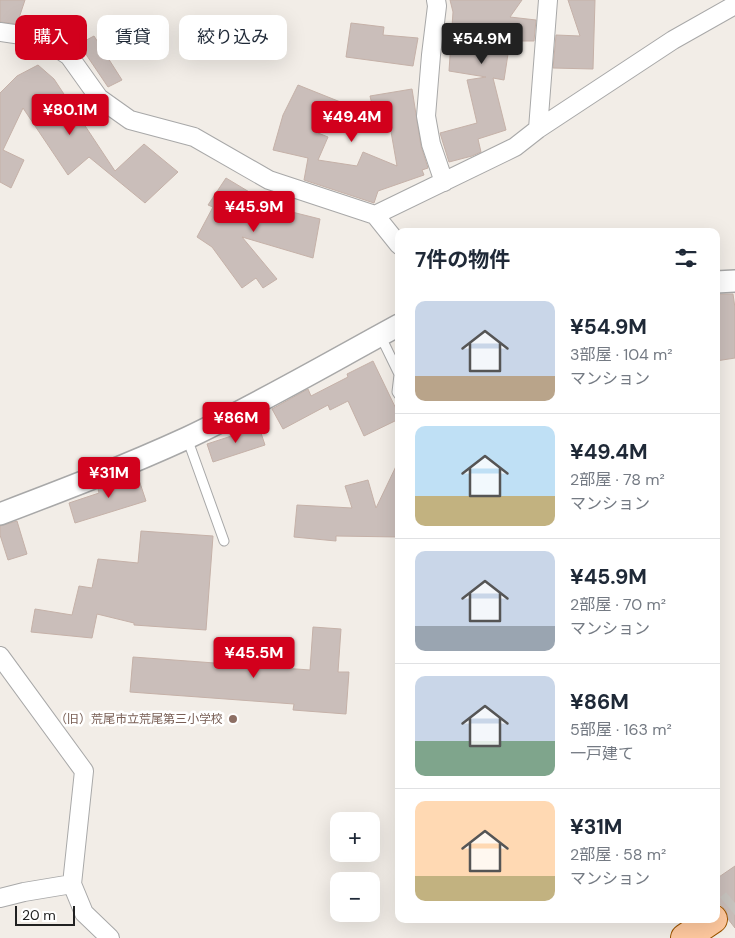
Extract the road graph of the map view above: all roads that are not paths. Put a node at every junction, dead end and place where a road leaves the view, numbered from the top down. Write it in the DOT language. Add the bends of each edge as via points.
graph roads {
  1 [pos="436,0"];
  2 [pos="548,0"];
  3 [pos="735,5"];
  4 [pos="0,32"];
  5 [pos="538,129"];
  6 [pos="444,182"];
  7 [pos="380,221"];
  8 [pos="395,240"];
  9 [pos="735,281"];
  10 [pos="720,282"];
  11 [pos="395,327"];
  12 [pos="380,335"];
  13 [pos="395,367"];
  14 [pos="187,438"];
  15 [pos="0,514"];
  16 [pos="224,541"];
  17 [pos="0,656"];
  18 [pos="72,884"];
  19 [pos="0,898"];
  20 [pos="706,923"];
  21 [pos="110,938"];
  22 [pos="685,938"];
  1 -- 6 [label="street" via="426,116 431,144"];
  2 -- 5 [label="street"];
  3 -- 5 [label="street" via="674,40"];
  4 -- 7 [label="street" via="42,38 69,56 99,98 130,120 194,137 269,180"];
  5 -- 6 [label="street" via="515,147"];
  6 -- 7 [label="street"];
  7 -- 8 [label="street"];
  9 -- 10 [label="street"];
  11 -- 12 [label="street"];
  12 -- 13 [label="lane"];
  12 -- 14 [label="street"];
  14 -- 15 [label="street" via="61,492"];
  14 -- 16 [label="lane"];
  17 -- 18 [label="street" via="84,771"];
  18 -- 19 [label="street"];
  18 -- 21 [label="street" via="84,913"];
  20 -- 22 [label="main road"];
}
